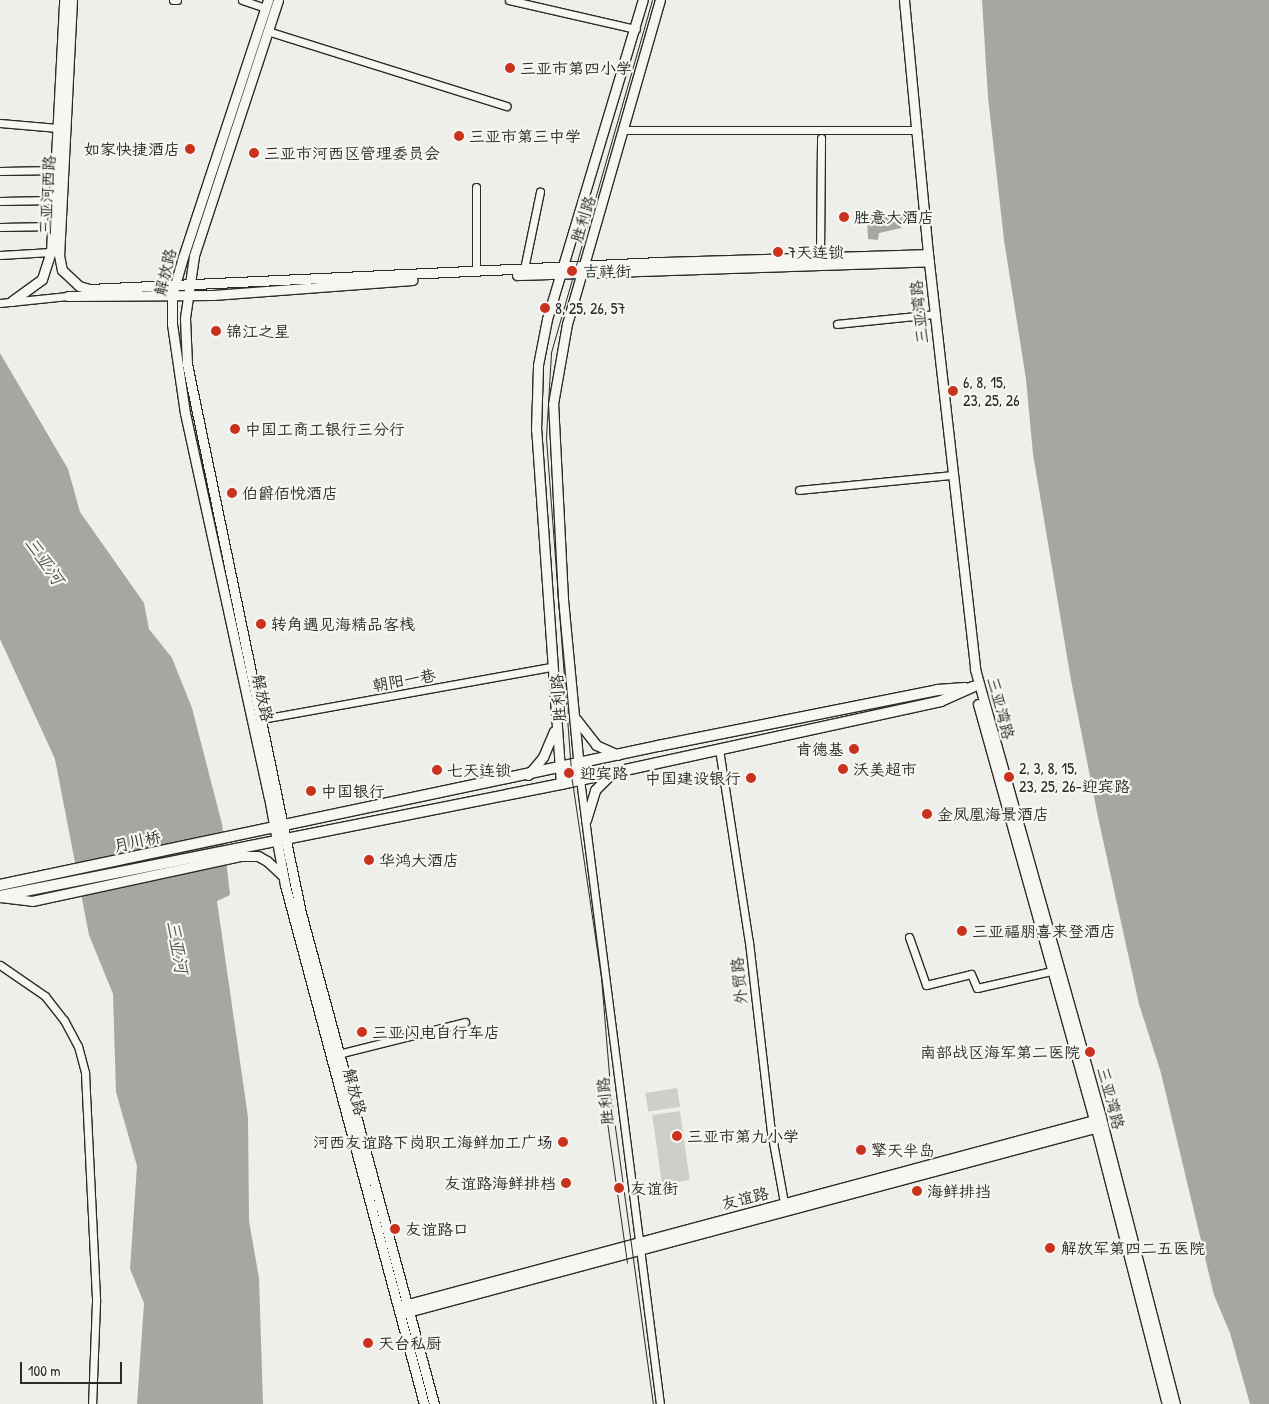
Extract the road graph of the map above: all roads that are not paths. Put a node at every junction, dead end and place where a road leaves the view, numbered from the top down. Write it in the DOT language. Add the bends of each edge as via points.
graph roads {
  1 [pos="64,0"];
  2 [pos="72,0"];
  3 [pos="173,0"];
  4 [pos="178,0"];
  5 [pos="242,0"];
  6 [pos="278,0"];
  7 [pos="509,0"];
  8 [pos="643,0"];
  9 [pos="660,0"];
  10 [pos="904,0"];
  11 [pos="266,4"];
  12 [pos="636,29"];
  13 [pos="267,31"];
  14 [pos="507,106"];
  15 [pos="0,123"];
  16 [pos="58,128"];
  17 [pos="622,130"];
  18 [pos="916,130"];
  19 [pos="821,138"];
  20 [pos="56,170"];
  21 [pos="0,171"];
  22 [pos="476,187"];
  23 [pos="540,192"];
  24 [pos="54,200"];
  25 [pos="0,201"];
  26 [pos="53,226"];
  27 [pos="0,228"];
  28 [pos="51,252"];
  29 [pos="0,255"];
  30 [pos="820,256"];
  31 [pos="928,258"];
  32 [pos="524,269"];
  33 [pos="584,269"];
  34 [pos="561,270"];
  35 [pos="476,271"];
  36 [pos="187,284"];
  37 [pos="175,285"];
  38 [pos="172,295"];
  39 [pos="186,295"];
  40 [pos="68,296"];
  41 [pos="12,301"];
  42 [pos="1,302"];
  43 [pos="935,314"];
  44 [pos="837,324"];
  45 [pos="952,475"];
  46 [pos="800,490"];
  47 [pos="551,667"];
  48 [pos="976,687"];
  49 [pos="575,718"];
  50 [pos="262,719"];
  51 [pos="556,726"];
  52 [pos="719,749"];
  53 [pos="618,755"];
  54 [pos="579,764"];
  55 [pos="559,768"];
  56 [pos="617,771"];
  57 [pos="528,775"];
  58 [pos="580,779"];
  59 [pos="561,784"];
  60 [pos="586,820"];
  61 [pos="279,827"];
  62 [pos="281,840"];
  63 [pos="240,852"];
  64 [pos="283,876"];
  65 [pos="44,882"];
  66 [pos="0,885"];
  67 [pos="0,896"];
  68 [pos="909,937"];
  69 [pos="0,965"];
  70 [pos="1052,971"];
  71 [pos="465,1022"];
  72 [pos="338,1054"];
  73 [pos="1099,1123"];
  74 [pos="785,1207"];
  75 [pos="638,1240"];
  76 [pos="640,1251"];
  77 [pos="408,1308"];
  78 [pos="398,1311"];
  79 [pos="92,1404"];
  80 [pos="424,1404"];
  81 [pos="434,1404"];
  82 [pos="660,1404"];
  83 [pos="1167,1404"];
  84 [pos="1175,1404"];
  1 -- 16 [label="main road, 三亚河西路"];
  2 -- 37 [label="main road, 三亚河西路" via="59,254 62,270 68,280 89,289"];
  3 -- 4 [label="street"];
  5 -- 11 [label="street"];
  6 -- 13 [label="main road, 解放路"];
  7 -- 12 [label="street"];
  8 -- 12 [label="main road, 胜利路"];
  9 -- 17 [label="main road, 胜利路"];
  10 -- 18 [label="main road, 三亚湾路"];
  11 -- 37 [label="main road, 解放路"];
  12 -- 34 [label="main road, 胜利路"];
  13 -- 14 [label="street"];
  13 -- 36 [label="main road, 解放路" via="196,247"];
  15 -- 16 [label="street"];
  16 -- 20 [label="main road, 三亚河西路"];
  17 -- 18 [label="street"];
  17 -- 33 [label="main road, 胜利路"];
  18 -- 31 [label="main road, 三亚湾路"];
  19 -- 30 [label="street"];
  20 -- 21 [label="street"];
  20 -- 24 [label="main road, 三亚河西路"];
  22 -- 35 [label="street"];
  23 -- 32 [label="street"];
  24 -- 25 [label="street"];
  24 -- 26 [label="main road, 三亚河西路"];
  26 -- 27 [label="street"];
  26 -- 28 [label="main road, 三亚河西路"];
  28 -- 29 [label="street"];
  28 -- 41 [label="main road, 三亚河西路" via="42,279"];
  30 -- 31 [label="main road"];
  30 -- 33 [label="main road"];
  31 -- 33 [label="main road"];
  31 -- 43 [label="main road, 三亚湾路"];
  32 -- 34 [label="main road"];
  32 -- 35 [label="main road"];
  33 -- 34 [label="main road"];
  33 -- 49 [label="main road, 胜利路" via="560,350 553,404 563,599"];
  34 -- 39 [label="main road"];
  34 -- 47 [label="main road, 胜利路" via="542,340 536,407"];
  35 -- 36 [label="main road"];
  36 -- 37 [label="main road"];
  36 -- 39 [label="main road, 解放路"];
  37 -- 38 [label="main road, 解放路"];
  38 -- 39 [label="main road"];
  38 -- 40 [label="main road"];
  38 -- 61 [label="main road, 解放路" via="172,324 185,413"];
  39 -- 50 [label="main road, 解放路" via="187,364"];
  40 -- 41 [label="street"];
  41 -- 42 [label="street"];
  43 -- 44 [label="street"];
  43 -- 45 [label="main road, 三亚湾路"];
  45 -- 46 [label="street"];
  45 -- 48 [label="main road, 三亚湾路"];
  47 -- 50 [label="street, 朝阳一巷"];
  47 -- 51 [label="main road, 胜利路"];
  48 -- 52 [label="highway" via="941,701"];
  48 -- 53 [label="highway" via="937,690"];
  48 -- 70 [label="main road, 三亚湾路"];
  48 -- 73 [label="main road, 三亚湾路"];
  49 -- 53 [label="main road" via="596,745"];
  49 -- 54 [label="main road, 胜利路"];
  50 -- 61 [label="main road, 解放路"];
  51 -- 55 [label="main road, 胜利路"];
  51 -- 57 [label="main road" via="547,751"];
  52 -- 56 [label="highway"];
  52 -- 74 [label="street, 外贸路" via="749,942 771,1131"];
  53 -- 54 [label="highway"];
  54 -- 55 [label="highway"];
  54 -- 58 [label="main road, 胜利路"];
  55 -- 57 [label="highway"];
  55 -- 59 [label="main road, 胜利路"];
  56 -- 58 [label="highway"];
  56 -- 60 [label="main road" via="595,790"];
  57 -- 61 [label="highway"];
  58 -- 59 [label="highway"];
  58 -- 60 [label="street, 胜利路"];
  59 -- 62 [label="highway"];
  60 -- 75 [label="street, 胜利路"];
  61 -- 62 [label="main road, 解放路"];
  61 -- 65 [label="highway, 月川桥"];
  62 -- 63 [label="highway"];
  62 -- 64 [label="main road, 解放路"];
  62 -- 72 [label="main road, 解放路"];
  63 -- 64 [label="main road" via="267,861"];
  63 -- 65 [label="highway, 月川桥"];
  63 -- 67 [label="main road" via="45,898 23,901"];
  64 -- 78 [label="main road, 解放路"];
  65 -- 66 [label="highway"];
  65 -- 67 [label="highway"];
  68 -- 70 [label="street" via="926,985 971,974 977,988"];
  69 -- 79 [label="street" via="45,996 64,1020 78,1046 85,1073 96,1302"];
  70 -- 73 [label="main road, 三亚湾路"];
  71 -- 72 [label="street"];
  72 -- 77 [label="main road, 解放路"];
  73 -- 74 [label="main road, 友谊路"];
  73 -- 83 [label="main road, 三亚湾路"];
  73 -- 84 [label="main road, 三亚湾路"];
  74 -- 75 [label="main road, 友谊路"];
  74 -- 76 [label="main road, 友谊路"];
  75 -- 76 [label="street, 胜利路"];
  75 -- 77 [label="main road, 友谊路"];
  76 -- 77 [label="main road, 友谊路"];
  76 -- 82 [label="street, 胜利路"];
  77 -- 78 [label="main road, 友谊路"];
  77 -- 81 [label="main road, 解放路"];
  78 -- 80 [label="main road, 解放路"];
}
